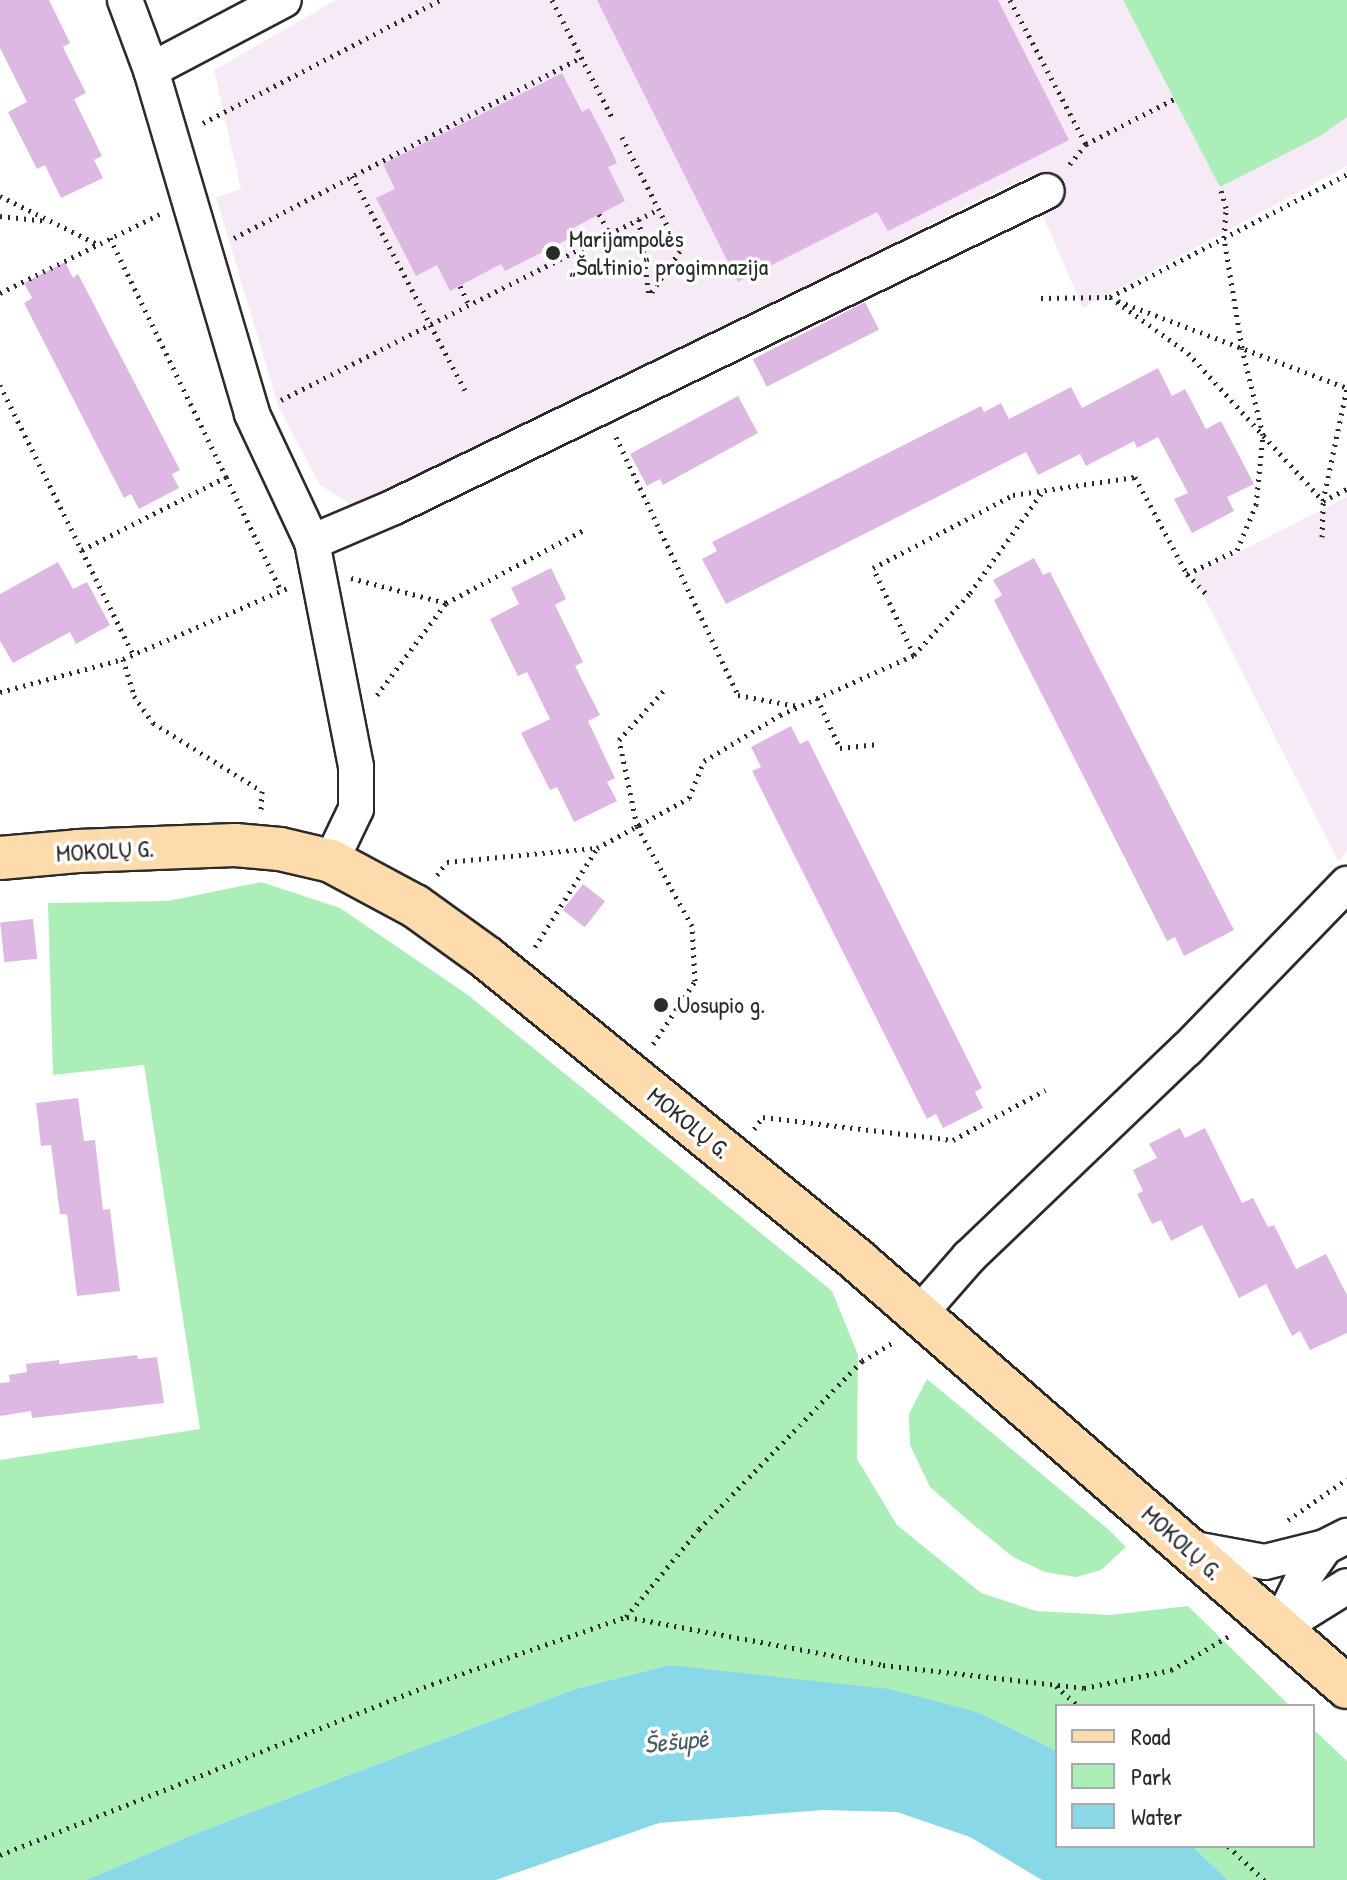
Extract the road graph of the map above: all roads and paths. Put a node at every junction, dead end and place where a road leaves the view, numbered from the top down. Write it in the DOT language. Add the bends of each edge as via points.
graph roads {
  1 [pos="125,0"];
  2 [pos="284,0"];
  3 [pos="440,0"];
  4 [pos="552,0"];
  5 [pos="1010,0"];
  6 [pos="581,57"];
  7 [pos="151,70"];
  8 [pos="1174,99"];
  9 [pos="613,119"];
  10 [pos="622,137"];
  11 [pos="172,139"];
  12 [pos="1086,144"];
  13 [pos="1347,174"];
  14 [pos="352,176"];
  15 [pos="1220,187"];
  16 [pos="1047,191"];
  17 [pos="0,196"];
  18 [pos="189,199"];
  19 [pos="659,209"];
  20 [pos="599,214"];
  21 [pos="0,216"];
  22 [pos="639,219"];
  23 [pos="52,221"];
  24 [pos="610,234"];
  25 [pos="110,238"];
  26 [pos="1224,238"];
  27 [pos="98,244"];
  28 [pos="205,253"];
  29 [pos="460,286"];
  30 [pos="0,293"];
  31 [pos="1110,297"];
  32 [pos="1041,298"];
  33 [pos="469,305"];
  34 [pos="430,325"];
  35 [pos="1242,348"];
  36 [pos="0,385"];
  37 [pos="1347,388"];
  38 [pos="465,390"];
  39 [pos="601,407"];
  40 [pos="252,414"];
  41 [pos="1263,435"];
  42 [pos="226,477"];
  43 [pos="1347,489"];
  44 [pos="1043,491"];
  45 [pos="1323,501"];
  46 [pos="584,530"];
  47 [pos="1322,537"];
  48 [pos="82,550"];
  49 [pos="315,559"];
  50 [pos="1187,574"];
  51 [pos="281,591"];
  52 [pos="1208,596"];
  53 [pos="446,603"];
  54 [pos="133,654"];
  55 [pos="914,655"];
  56 [pos="123,659"];
  57 [pos="666,688"];
  58 [pos="0,692"];
  59 [pos="817,698"];
  60 [pos="798,706"];
  61 [pos="349,732"];
  62 [pos="876,744"];
  63 [pos="637,826"];
  64 [pos="259,847"];
  65 [pos="597,848"];
  66 [pos="0,858"];
  67 [pos="331,861"];
  68 [pos="1347,884"];
  69 [pos="415,906"];
  70 [pos="514,980"];
  71 [pos="631,1076"];
  72 [pos="1045,1090"];
  73 [pos="731,1157"];
  74 [pos="908,1327"];
  75 [pos="1347,1479"];
  76 [pos="1276,1527"];
  77 [pos="1336,1541"];
  78 [pos="1189,1548"];
  79 [pos="1347,1586"];
  80 [pos="626,1617"];
  81 [pos="1278,1629"];
  82 [pos="1231,1635"];
  83 [pos="1056,1685"];
  84 [pos="1347,1687"];
  85 [pos="1076,1704"];
  86 [pos="1230,1848"];
  87 [pos="0,1855"];
  88 [pos="1264,1880"];
  1 -- 7 [label="street"];
  2 -- 7 [label="street"];
  3 -- 11 [label="path"];
  4 -- 6 [label="path"];
  5 -- 12 [label="path"];
  6 -- 9 [label="path"];
  6 -- 14 [label="path"];
  7 -- 11 [label="street"];
  8 -- 12 [label="path"];
  10 -- 19 [label="path"];
  11 -- 18 [label="street"];
  12 -- 16 [label="path"];
  13 -- 26 [label="path"];
  14 -- 28 [label="path"];
  14 -- 34 [label="path"];
  15 -- 26 [label="path" via="1226,208"];
  16 -- 39 [label="street"];
  17 -- 23 [label="path"];
  18 -- 25 [label="path"];
  18 -- 28 [label="street"];
  19 -- 22 [label="path"];
  19 -- 22 [label="path" via="680,251 649,296"];
  20 -- 24 [label="path"];
  21 -- 23 [label="path"];
  22 -- 24 [label="path"];
  23 -- 27 [label="path"];
  24 -- 33 [label="path"];
  25 -- 27 [label="path"];
  25 -- 42 [label="path"];
  26 -- 31 [label="path"];
  26 -- 35 [label="path"];
  27 -- 30 [label="path"];
  28 -- 40 [label="street"];
  29 -- 33 [label="path"];
  31 -- 32 [label="path"];
  31 -- 35 [label="path"];
  31 -- 41 [label="path" via="1188,353"];
  33 -- 34 [label="path"];
  34 -- 38 [label="path"];
  34 -- 40 [label="path"];
  35 -- 37 [label="path"];
  35 -- 41 [label="path"];
  36 -- 48 [label="path"];
  37 -- 45 [label="path"];
  39 -- 49 [label="street" via="394,507"];
  39 -- 60 [label="path" via="738,695"];
  40 -- 49 [label="street"];
  41 -- 45 [label="path"];
  41 -- 50 [label="path" via="1256,505 1237,550"];
  42 -- 48 [label="path"];
  42 -- 51 [label="path"];
  43 -- 45 [label="path"];
  44 -- 50 [label="path" via="1135,477"];
  44 -- 55 [label="path" via="970,593"];
  44 -- 55 [label="path" via="1013,495 873,568"];
  45 -- 47 [label="path"];
  46 -- 53 [label="path"];
  48 -- 54 [label="path"];
  49 -- 51 [label="path"];
  49 -- 53 [label="path" via="357,579"];
  49 -- 61 [label="street"];
  50 -- 52 [label="path"];
  51 -- 54 [label="path"];
  53 -- 61 [label="path"];
  54 -- 56 [label="path"];
  55 -- 59 [label="path"];
  56 -- 58 [label="path"];
  56 -- 64 [label="path" via="134,696 153,723 262,791"];
  57 -- 63 [label="path" via="619,740"];
  59 -- 60 [label="path"];
  59 -- 62 [label="path" via="840,748"];
  60 -- 63 [label="path" via="704,761 689,798"];
  61 -- 67 [label="street" via="356,809"];
  63 -- 65 [label="path"];
  63 -- 71 [label="path" via="692,926 695,981"];
  64 -- 66 [label="main road, MOKOLŲ G."];
  64 -- 67 [label="main road, MOKOLŲ G."];
  65 -- 69 [label="path" via="447,862"];
  65 -- 70 [label="path"];
  67 -- 69 [label="main road, MOKOLŲ G."];
  68 -- 74 [label="street" via="1198,1038 969,1257"];
  69 -- 70 [label="main road, MOKOLŲ G."];
  70 -- 71 [label="main road, MOKOLŲ G."];
  71 -- 73 [label="main road, MOKOLŲ G."];
  72 -- 73 [label="path" via="953,1140 763,1117"];
  73 -- 74 [label="main road, MOKOLŲ G."];
  74 -- 78 [label="main road, MOKOLŲ G."];
  74 -- 80 [label="path" via="862,1361 699,1529"];
  75 -- 76 [label="path"];
  77 -- 78 [label="street" via="1265,1562"];
  77 -- 81 [label="street" via="1302,1580"];
  78 -- 81 [label="main road, MOKOLŲ G."];
  79 -- 81 [label="street"];
  80 -- 83 [label="path" via="883,1665"];
  80 -- 87 [label="path" via="432,1684"];
  81 -- 84 [label="main road, MOKOLŲ G."];
  82 -- 83 [label="path" via="1171,1670 1084,1688"];
  83 -- 85 [label="path"];
  86 -- 88 [label="path"];
}
